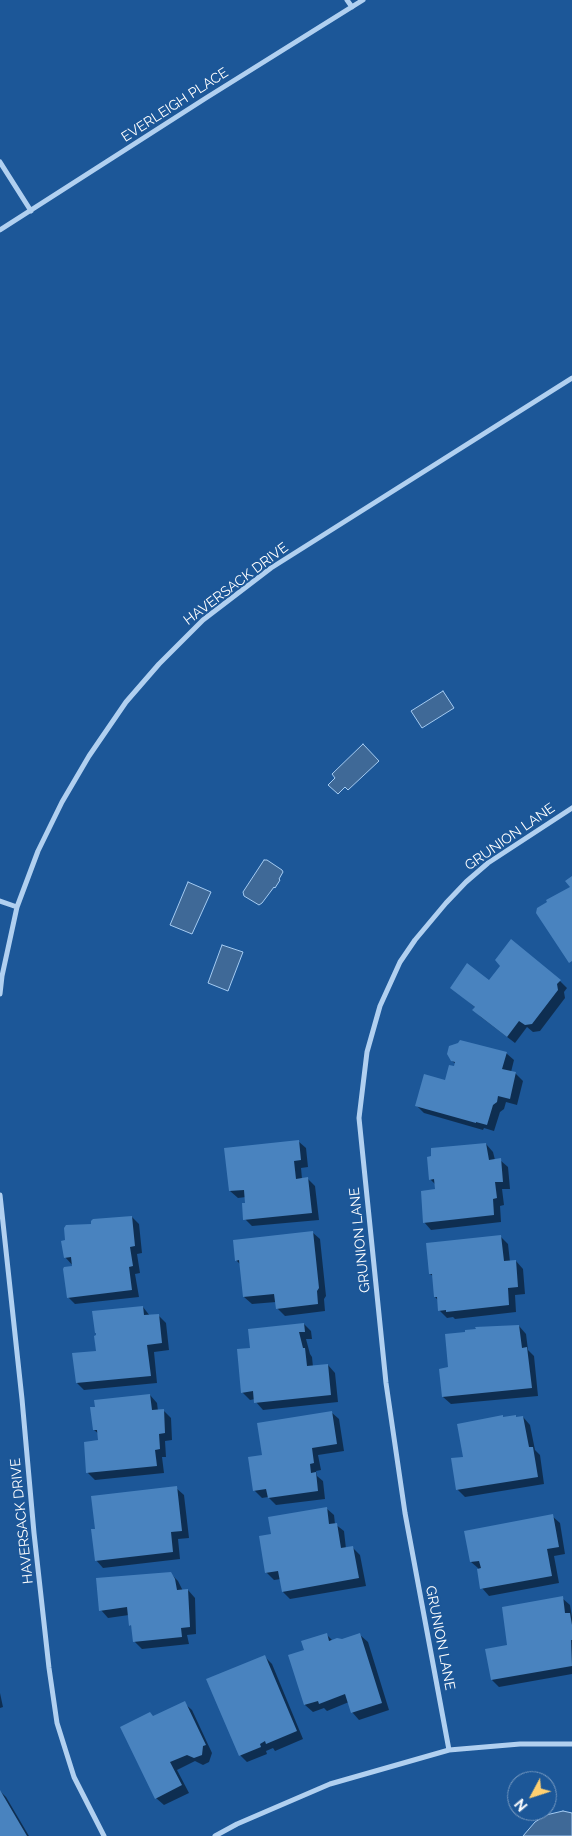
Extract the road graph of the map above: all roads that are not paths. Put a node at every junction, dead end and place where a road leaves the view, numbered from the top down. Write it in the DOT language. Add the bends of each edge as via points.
graph roads {
  1 [pos="347,0"];
  2 [pos="363,0"];
  3 [pos="352,7"];
  4 [pos="0,162"];
  5 [pos="30,211"];
  6 [pos="0,230"];
  7 [pos="572,378"];
  8 [pos="572,808"];
  9 [pos="0,902"];
  10 [pos="17,907"];
  11 [pos="0,994"];
  12 [pos="0,1195"];
  13 [pos="572,1744"];
  14 [pos="449,1750"];
  15 [pos="104,1836"];
  16 [pos="215,1836"];
  1 -- 3 [label="street"];
  2 -- 3 [label="street, EVERLEIGH PLACE"];
  3 -- 5 [label="street, EVERLEIGH PLACE"];
  4 -- 5 [label="street"];
  5 -- 6 [label="street, EVERLEIGH PLACE"];
  7 -- 10 [label="street, HAVERSACK DRIVE" via="271,568 203,620 126,702 88,756 38,851"];
  8 -- 14 [label="street, GRUNION LANE" via="488,863 446,903 400,962 380,1006 367,1052 359,1118 386,1383 405,1513"];
  9 -- 10 [label="street"];
  10 -- 11 [label="street, HAVERSACK DRIVE"];
  12 -- 15 [label="street, HAVERSACK DRIVE" via="57,1723 74,1777"];
  13 -- 14 [label="street" via="520,1744"];
  14 -- 16 [label="street" via="330,1784"];
}
